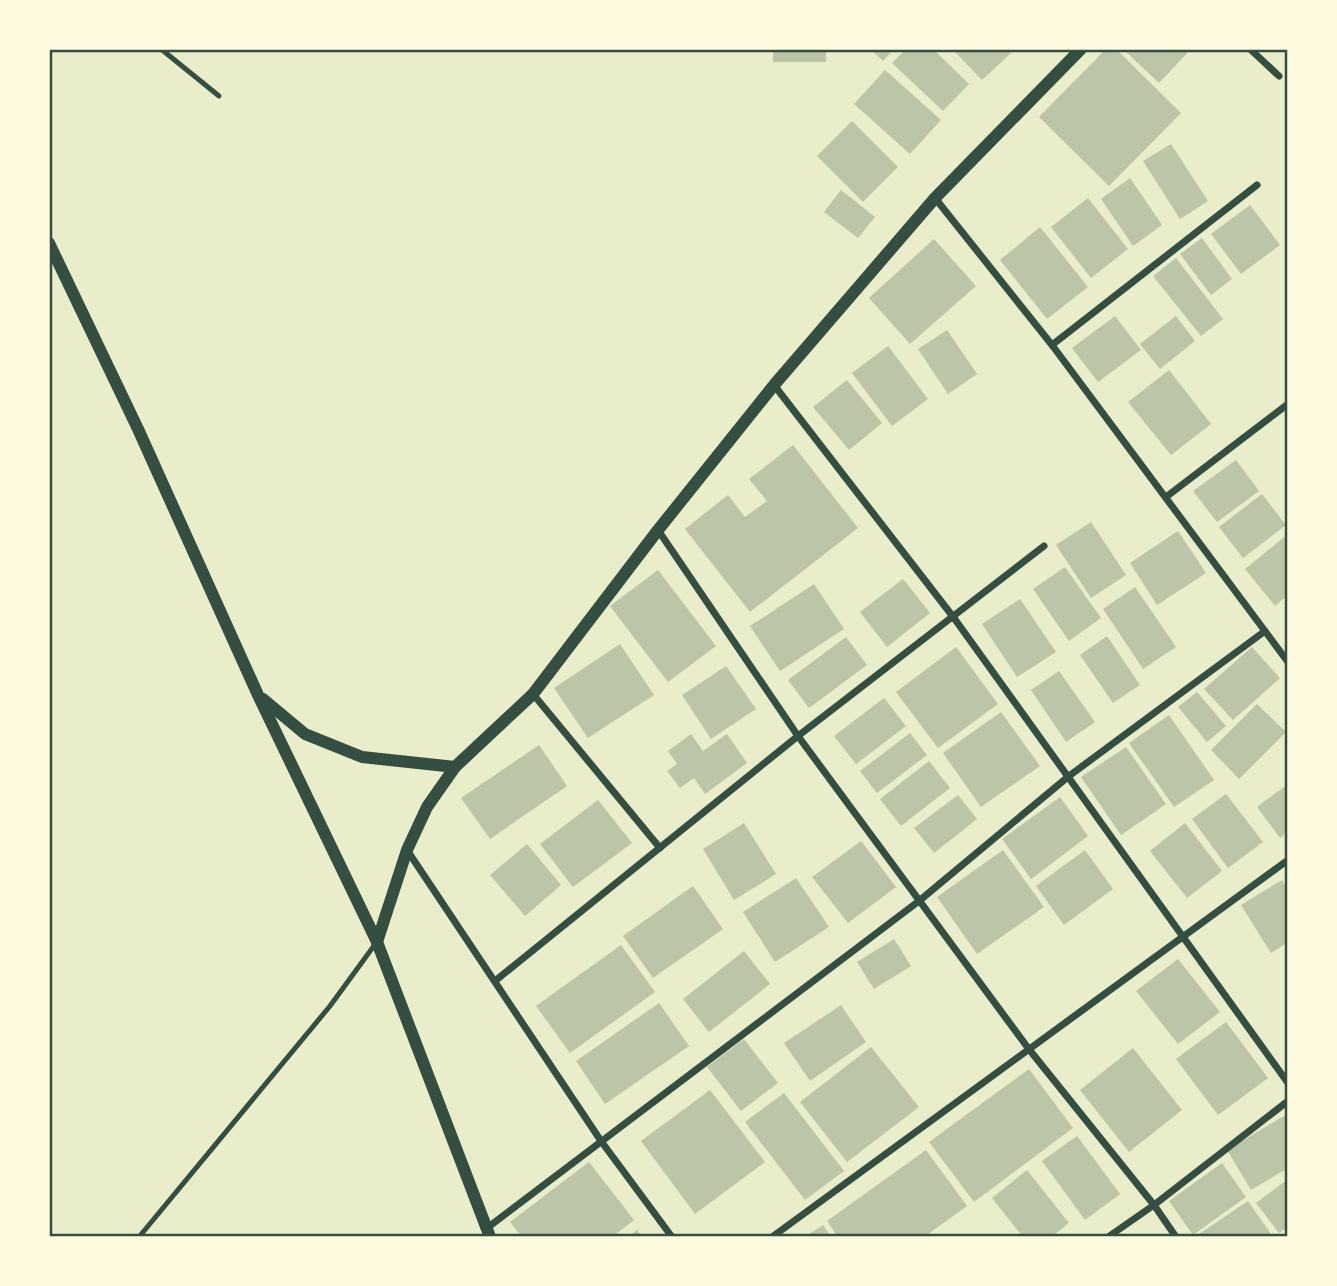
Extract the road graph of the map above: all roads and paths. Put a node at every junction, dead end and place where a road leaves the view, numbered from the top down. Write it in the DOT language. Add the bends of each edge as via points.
graph roads {
  1 [pos="161,49"];
  2 [pos="1081,49"];
  3 [pos="1250,49"];
  4 [pos="1279,76"];
  5 [pos="219,96"];
  6 [pos="1257,184"];
  7 [pos="935,198"];
  8 [pos="49,243"];
  9 [pos="1052,345"];
  10 [pos="774,385"];
  11 [pos="1288,404"];
  12 [pos="1166,497"];
  13 [pos="657,530"];
  14 [pos="1044,546"];
  15 [pos="954,618"];
  16 [pos="1265,631"];
  17 [pos="1288,662"];
  18 [pos="533,694"];
  19 [pos="258,695"];
  20 [pos="798,736"];
  21 [pos="455,766"];
  22 [pos="1069,776"];
  23 [pos="660,848"];
  24 [pos="407,850"];
  25 [pos="1288,860"];
  26 [pos="919,901"];
  27 [pos="1184,936"];
  28 [pos="377,942"];
  29 [pos="495,981"];
  30 [pos="1028,1048"];
  31 [pos="1288,1083"];
  32 [pos="1288,1101"];
  33 [pos="601,1141"];
  34 [pos="1154,1205"];
  35 [pos="489,1233"];
  36 [pos="139,1237"];
  37 [pos="672,1237"];
  38 [pos="772,1237"];
  39 [pos="1108,1237"];
  40 [pos="1176,1237"];
  1 -- 5 [label="lane"];
  2 -- 7 [label="street"];
  3 -- 4 [label="street"];
  6 -- 9 [label="street"];
  7 -- 9 [label="street"];
  7 -- 10 [label="street"];
  8 -- 19 [label="street"];
  9 -- 12 [label="street"];
  10 -- 13 [label="street"];
  10 -- 15 [label="street"];
  11 -- 12 [label="street"];
  12 -- 16 [label="street"];
  13 -- 18 [label="street"];
  13 -- 20 [label="street"];
  14 -- 15 [label="street"];
  15 -- 20 [label="street"];
  15 -- 22 [label="street"];
  16 -- 17 [label="street"];
  16 -- 22 [label="street"];
  18 -- 21 [label="street"];
  18 -- 23 [label="street"];
  19 -- 21 [label="street" via="304,734 362,757"];
  19 -- 28 [label="street"];
  20 -- 23 [label="street"];
  20 -- 26 [label="street"];
  21 -- 24 [label="street"];
  22 -- 26 [label="street"];
  22 -- 27 [label="street"];
  23 -- 29 [label="street"];
  24 -- 28 [label="street"];
  24 -- 29 [label="street"];
  25 -- 27 [label="street"];
  26 -- 30 [label="street"];
  26 -- 33 [label="street"];
  27 -- 30 [label="street"];
  27 -- 31 [label="street"];
  28 -- 35 [label="street"];
  28 -- 36 [label="lane" via="330,1006"];
  29 -- 33 [label="street"];
  30 -- 34 [label="street"];
  30 -- 38 [label="street"];
  32 -- 34 [label="street"];
  33 -- 35 [label="street"];
  33 -- 37 [label="street"];
  34 -- 39 [label="street"];
  34 -- 40 [label="street"];
}
